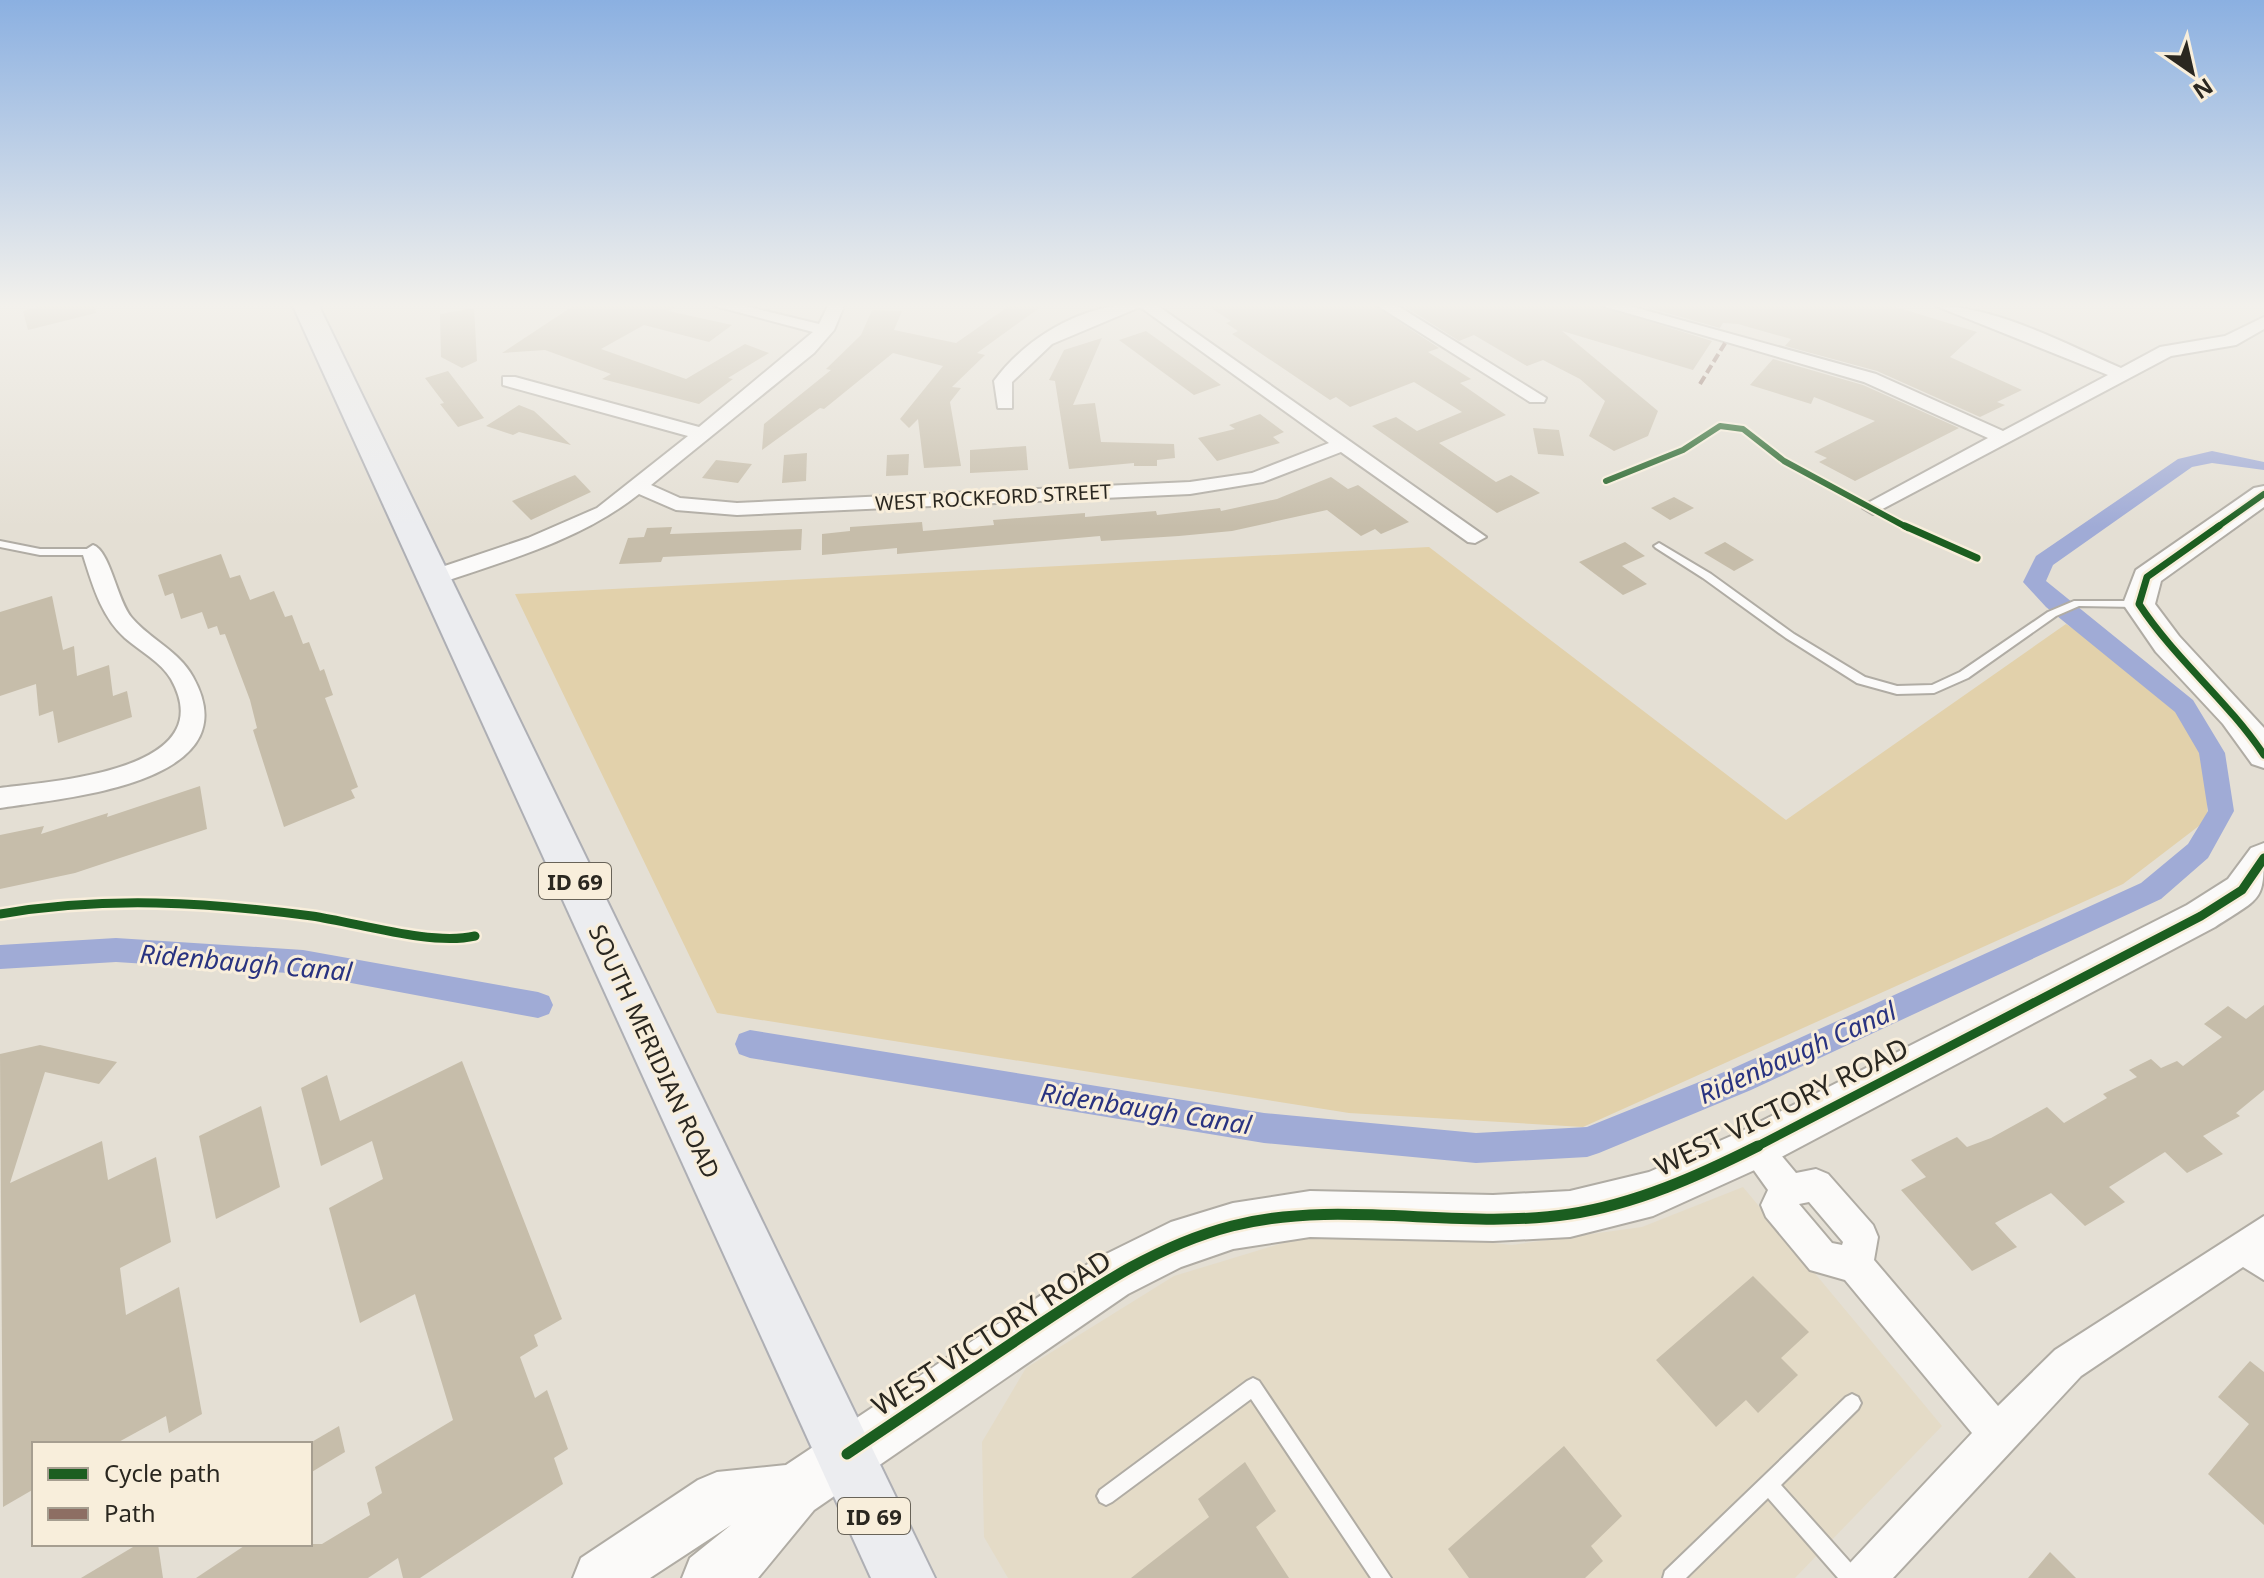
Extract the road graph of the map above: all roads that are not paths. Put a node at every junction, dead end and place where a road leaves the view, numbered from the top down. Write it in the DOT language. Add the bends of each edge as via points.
graph roads {
  1 [pos="340,380"];
  2 [pos="771,380"];
  3 [pos="1004,380"];
  4 [pos="1252,380"];
  5 [pos="1507,380"];
  6 [pos="1874,380"];
  7 [pos="2111,380"];
  8 [pos="509,381"];
  9 [pos="1537,398"];
  10 [pos="1005,404"];
  11 [pos="704,434"];
  12 [pos="2003,438"];
  13 [pos="1343,444"];
  14 [pos="639,487"];
  15 [pos="2264,494"];
  16 [pos="1873,508"];
  17 [pos="1475,537"];
  18 [pos="0,544"];
  19 [pos="1659,546"];
  20 [pos="93,552"];
  21 [pos="432,578"];
  22 [pos="2139,604"];
  23 [pos="2264,755"];
  24 [pos="0,798"];
  25 [pos="2264,858"];
  26 [pos="1754,1148"];
  27 [pos="2258,1247"];
  28 [pos="1852,1403"];
  29 [pos="1997,1434"];
  30 [pos="847,1454"];
  31 [pos="1768,1484"];
  32 [pos="795,1491"];
  33 [pos="1106,1496"];
  34 [pos="601,1578"];
  35 [pos="710,1578"];
  36 [pos="903,1578"];
  37 [pos="1382,1578"];
  38 [pos="1672,1578"];
  39 [pos="1851,1578"];
  40 [pos="1865,1578"];
  1 -- 21 [label="main road, SOUTH MERIDIAN ROAD / ID 69"];
  2 -- 11 [label="street"];
  3 -- 10 [label="street"];
  4 -- 13 [label="street"];
  5 -- 9 [label="street"];
  6 -- 12 [label="street"];
  7 -- 12 [label="street"];
  8 -- 11 [label="street"];
  11 -- 14 [label="street"];
  12 -- 16 [label="street"];
  13 -- 14 [label="street, WEST ROCKFORD STREET" via="1256,478 1190,488 737,509 676,504"];
  13 -- 17 [label="street"];
  14 -- 21 [label="street" via="573,528"];
  15 -- 22 [label="main road" via="2147,577"];
  18 -- 20 [label="lane" via="40,552"];
  19 -- 22 [label="lane" via="1861,680 1897,690 1934,689 1964,675 2052,614 2078,603"];
  20 -- 24 [label="street" via="117,614 187,686 194,719 190,735 149,768 120,778"];
  21 -- 30 [label="main road, SOUTH MERIDIAN ROAD / ID 69"];
  22 -- 23 [label="main road" via="2163,640 2245,723"];
  25 -- 26 [label="main road, WEST VICTORY ROAD" via="2242,890 2201,916"];
  26 -- 29 [label="street" via="1789,1190 1778,1205 1822,1258 1855,1265"];
  26 -- 30 [label="main road, WEST VICTORY ROAD" via="1653,1194 1570,1214 1310,1214 1233,1226 1171,1246 1111,1277"];
  27 -- 29 [label="street" via="2068,1363"];
  28 -- 31 [label="lane"];
  29 -- 40 [label="street"];
  30 -- 32 [label="main road, WEST VICTORY ROAD"];
  30 -- 36 [label="main road, SOUTH MERIDIAN ROAD / ID 69"];
  31 -- 38 [label="lane"];
  31 -- 39 [label="lane"];
  32 -- 34 [label="main road" via="717,1499"];
  32 -- 35 [label="main road" via="742,1555"];
  33 -- 37 [label="lane" via="1253,1387"];
}
